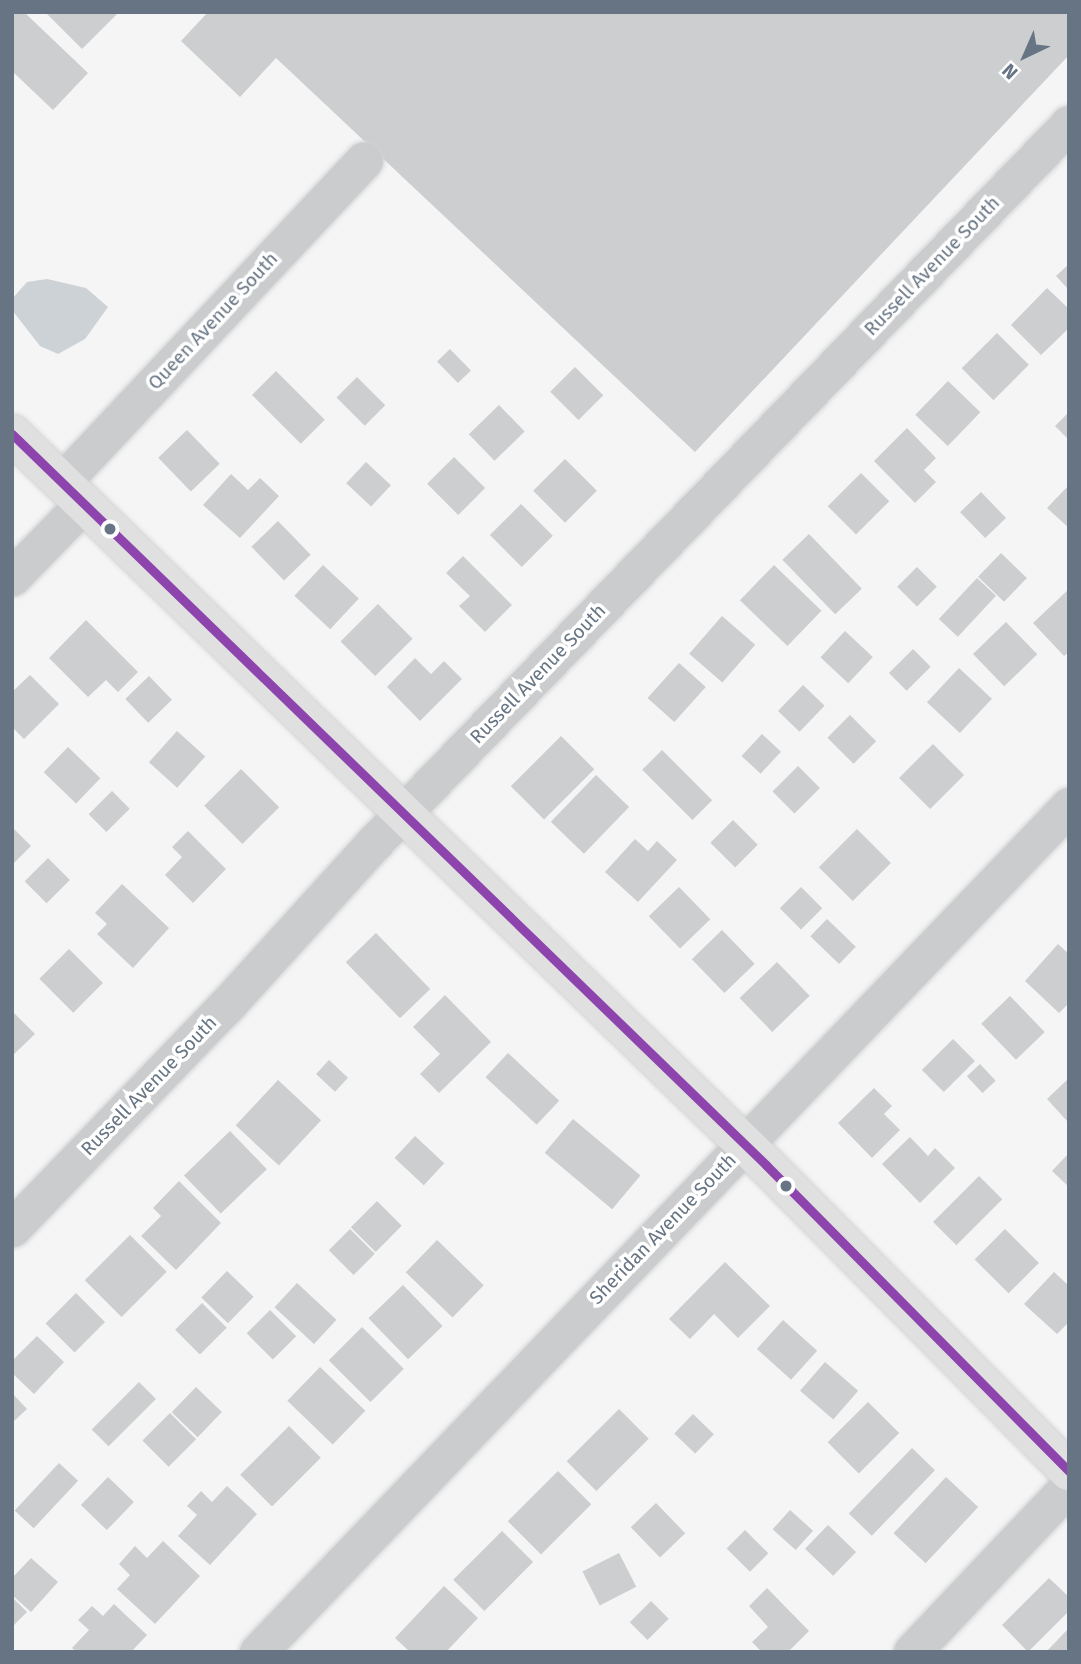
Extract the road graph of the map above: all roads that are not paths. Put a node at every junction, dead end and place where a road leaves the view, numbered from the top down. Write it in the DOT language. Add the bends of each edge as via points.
graph roads {
  1 [pos="1065,134"];
  2 [pos="364,160"];
  3 [pos="12,434"];
  4 [pos="73,492"];
  5 [pos="12,577"];
  6 [pos="1069,806"];
  7 [pos="403,815"];
  8 [pos="745,1144"];
  9 [pos="12,1228"];
  10 [pos="1069,1471"];
  11 [pos="1069,1486"];
  12 [pos="258,1652"];
  13 [pos="912,1652"];
  1 -- 7 [label="street, Russell Avenue South"];
  2 -- 4 [label="street, Queen Avenue South"];
  3 -- 4 [label="street"];
  4 -- 5 [label="street, Queen Avenue South"];
  4 -- 7 [label="street"];
  6 -- 8 [label="street, Sheridan Avenue South"];
  7 -- 8 [label="street"];
  7 -- 9 [label="street, Russell Avenue South"];
  8 -- 10 [label="street"];
  8 -- 12 [label="street, Sheridan Avenue South"];
  11 -- 13 [label="street"];
}
